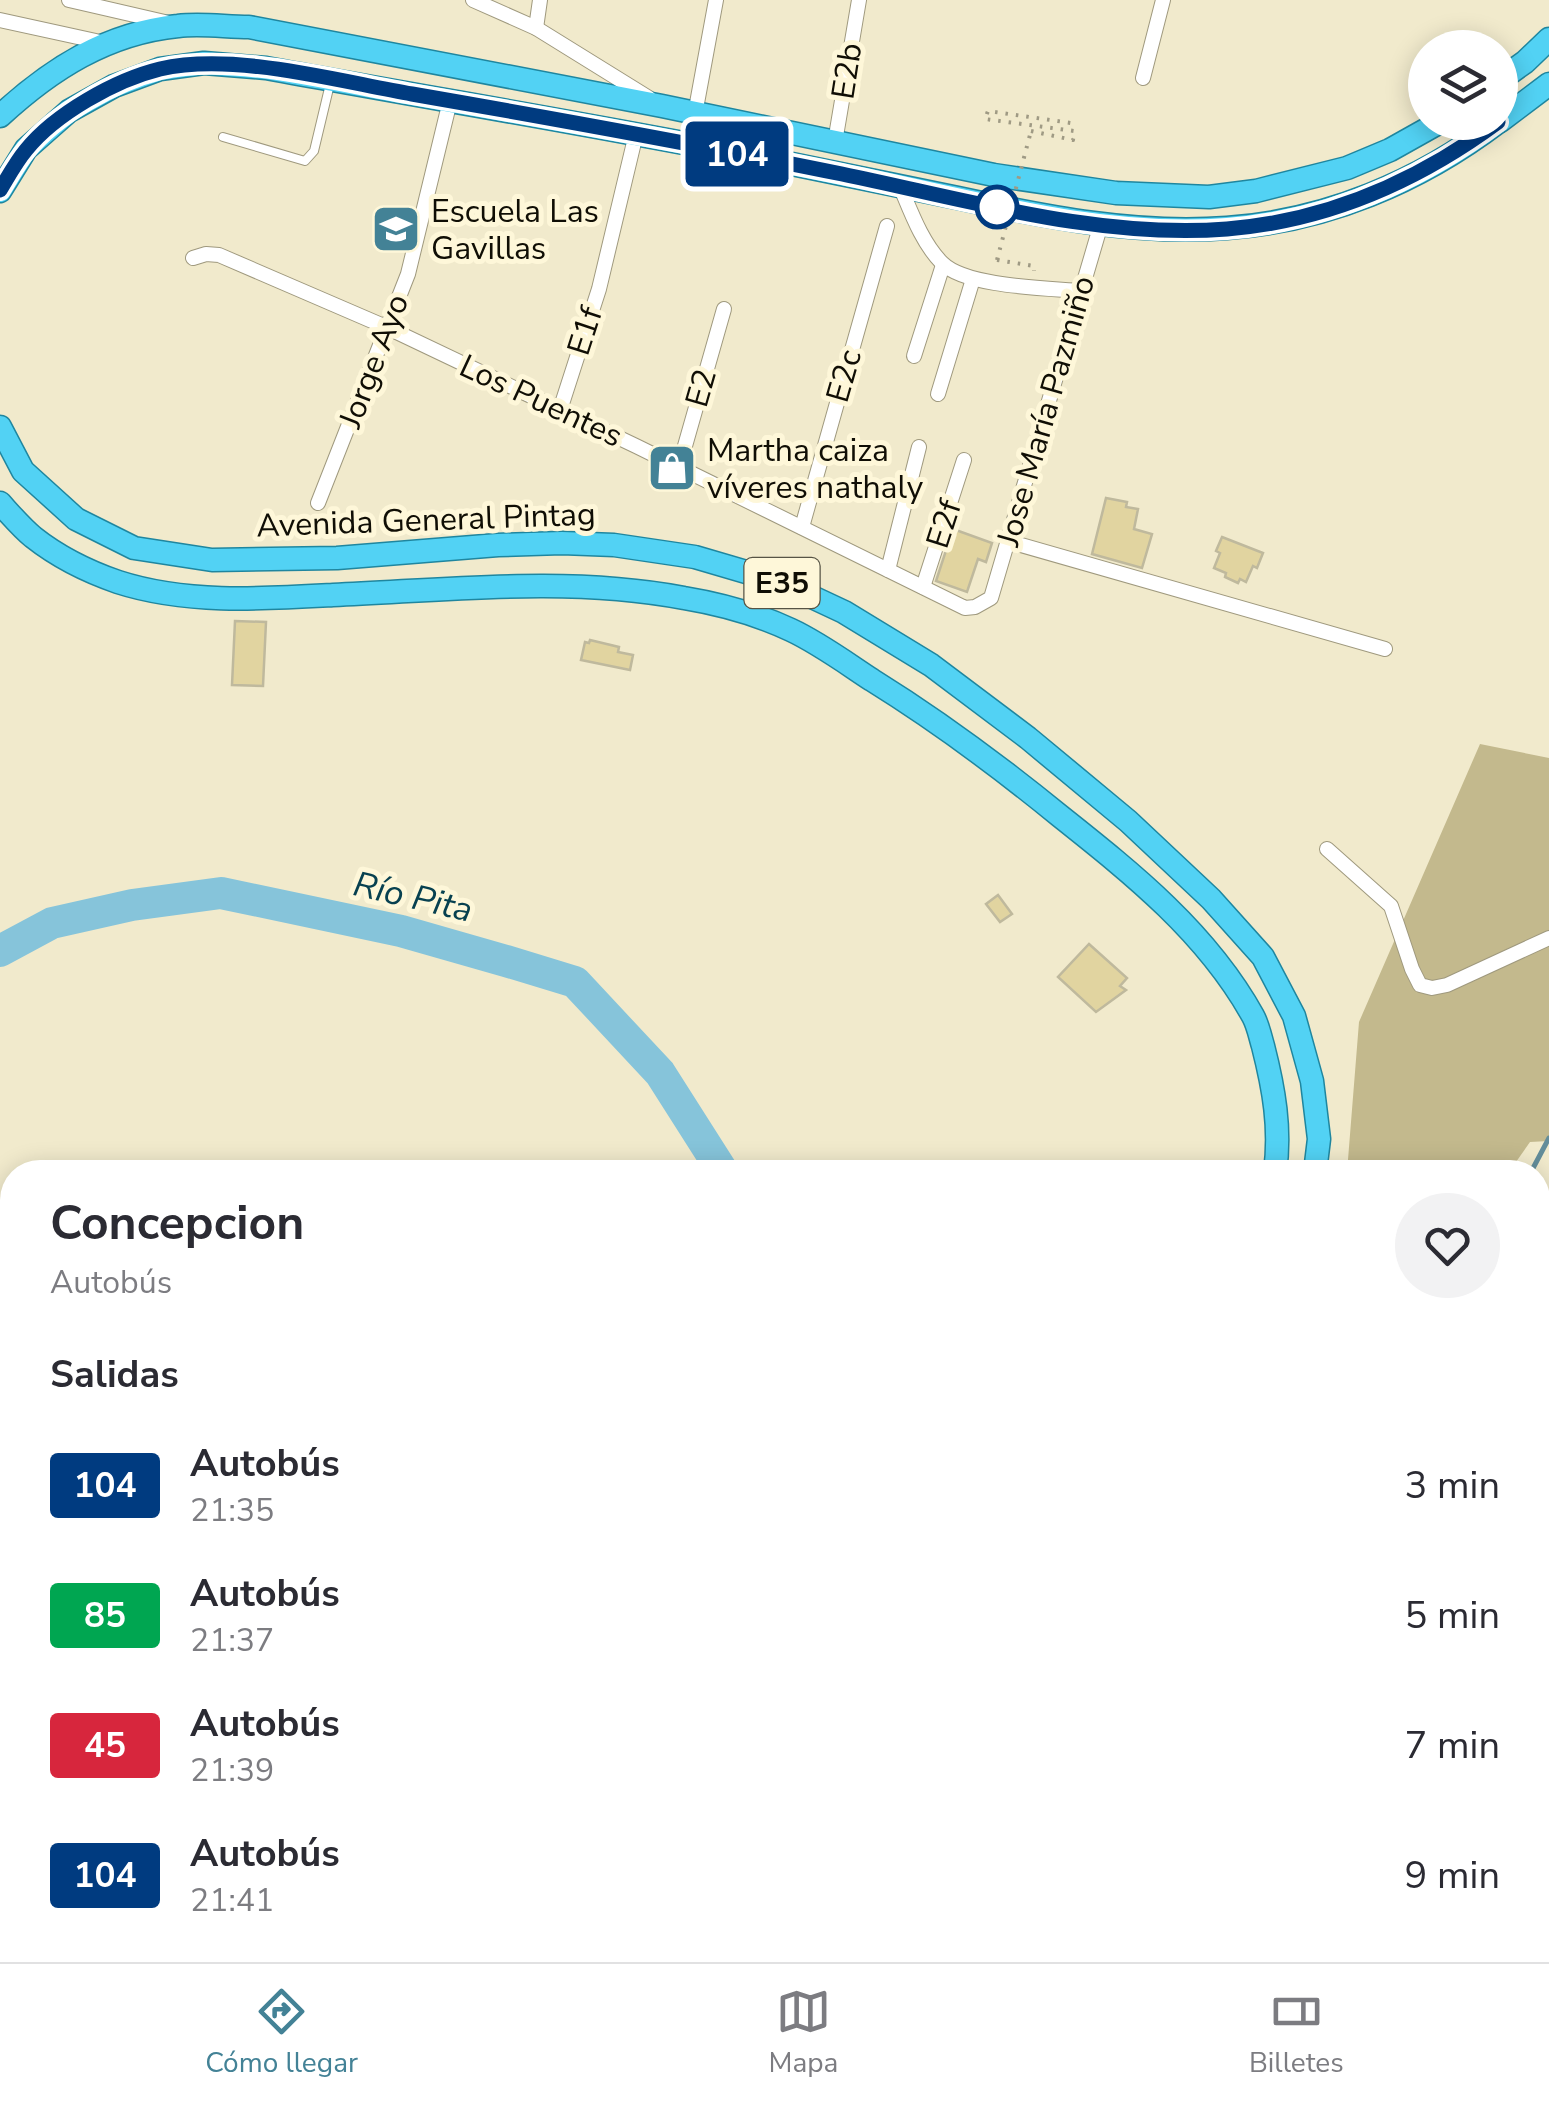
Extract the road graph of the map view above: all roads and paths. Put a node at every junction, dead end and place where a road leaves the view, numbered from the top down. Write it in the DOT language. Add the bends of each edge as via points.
graph roads {
  1 [pos="69,0"];
  2 [pos="473,0"];
  3 [pos="540,0"];
  4 [pos="716,0"];
  5 [pos="859,0"];
  6 [pos="1163,0"];
  7 [pos="0,20"];
  8 [pos="180,26"];
  9 [pos="536,28"];
  10 [pos="1549,39"];
  11 [pos="105,43"];
  12 [pos="1518,67"];
  13 [pos="1143,78"];
  14 [pos="331,80"];
  15 [pos="1549,84"];
  16 [pos="450,101"];
  17 [pos="662,106"];
  18 [pos="1518,108"];
  19 [pos="696,114"];
  20 [pos="0,116"];
  21 [pos="1071,124"];
  22 [pos="636,134"];
  23 [pos="223,137"];
  24 [pos="1408,140"];
  25 [pos="1472,140"];
  26 [pos="836,142"];
  27 [pos="900,186"];
  28 [pos="0,190"];
  29 [pos="1101,224"];
  30 [pos="887,226"];
  31 [pos="193,258"];
  32 [pos="996,260"];
  33 [pos="944,265"];
  34 [pos="973,279"];
  35 [pos="1080,292"];
  36 [pos="724,309"];
  37 [pos="386,328"];
  38 [pos="914,356"];
  39 [pos="938,394"];
  40 [pos="560,410"];
  41 [pos="0,427"];
  42 [pos="920,447"];
  43 [pos="964,460"];
  44 [pos="678,467"];
  45 [pos="0,503"];
  46 [pos="318,503"];
  47 [pos="802,527"];
  48 [pos="1007,542"];
  49 [pos="888,570"];
  50 [pos="924,587"];
  51 [pos="991,598"];
  52 [pos="1386,649"];
  53 [pos="1327,849"];
  54 [pos="1549,938"];
  55 [pos="1277,1160"];
  56 [pos="1316,1160"];
  1 -- 8 [label="street"];
  2 -- 9 [label="street"];
  3 -- 9 [label="street"];
  4 -- 19 [label="street"];
  5 -- 26 [label="street, E2b"];
  6 -- 13 [label="street"];
  7 -- 11 [label="street"];
  8 -- 11 [label="highway"];
  8 -- 17 [label="highway" via="248,27"];
  9 -- 17 [label="street"];
  10 -- 12 [label="highway"];
  11 -- 20 [label="highway" via="50,74"];
  14 -- 16 [label="highway"];
  14 -- 23 [label="lane" via="314,151 305,161"];
  14 -- 28 [label="highway" via="242,65 160,69 69,112 26,149"];
  15 -- 18 [label="highway"];
  16 -- 22 [label="highway"];
  16 -- 37 [label="street, Jorge Ayo" via="408,274"];
  17 -- 19 [label="highway"];
  19 -- 26 [label="highway"];
  21 -- 32 [label="path, bridge" via="988,111 985,119 1074,131 1073,140 1030,131"];
  22 -- 27 [label="highway"];
  22 -- 40 [label="street, E1f" via="599,289"];
  24 -- 26 [label="highway" via="1347,168 1209,197 1055,186"];
  25 -- 29 [label="highway" via="1371,196 1326,210 1228,228"];
  27 -- 29 [label="highway"];
  27 -- 33 [label="street" via="919,231"];
  29 -- 35 [label="street, Jose María Pazmiño"];
  30 -- 47 [label="street, E2c"];
  31 -- 37 [label="street, Los Puentes" via="219,255"];
  33 -- 34 [label="street"];
  33 -- 38 [label="street"];
  34 -- 35 [label="street"];
  34 -- 39 [label="street"];
  35 -- 48 [label="street, Jose María Pazmiño"];
  36 -- 44 [label="street, E2"];
  37 -- 40 [label="street, Los Puentes"];
  37 -- 46 [label="street, Jorge Ayo"];
  40 -- 44 [label="street, Los Puentes"];
  41 -- 56 [label="highway, Avenida General Pintag / E35" via="23,472 76,519 134,548 212,560 614,545 694,557 780,582 844,612 931,665 1028,738 1212,899 1263,957 1294,1016 1312,1081"];
  42 -- 49 [label="street"];
  43 -- 50 [label="street, E2f"];
  44 -- 47 [label="street, Los Puentes"];
  45 -- 55 [label="highway, E35" via="33,537 70,561 118,582 177,595 624,589 740,610 792,630 917,708 1024,787 1194,934 1256,1020 1278,1116"];
  47 -- 49 [label="street, Los Puentes"];
  48 -- 51 [label="street, Jose María Pazmiño"];
  48 -- 52 [label="street"];
  49 -- 50 [label="street, Los Puentes"];
  50 -- 51 [label="street, Los Puentes" via="965,608"];
  53 -- 54 [label="street" via="1391,906 1420,985 1447,985"];
}
